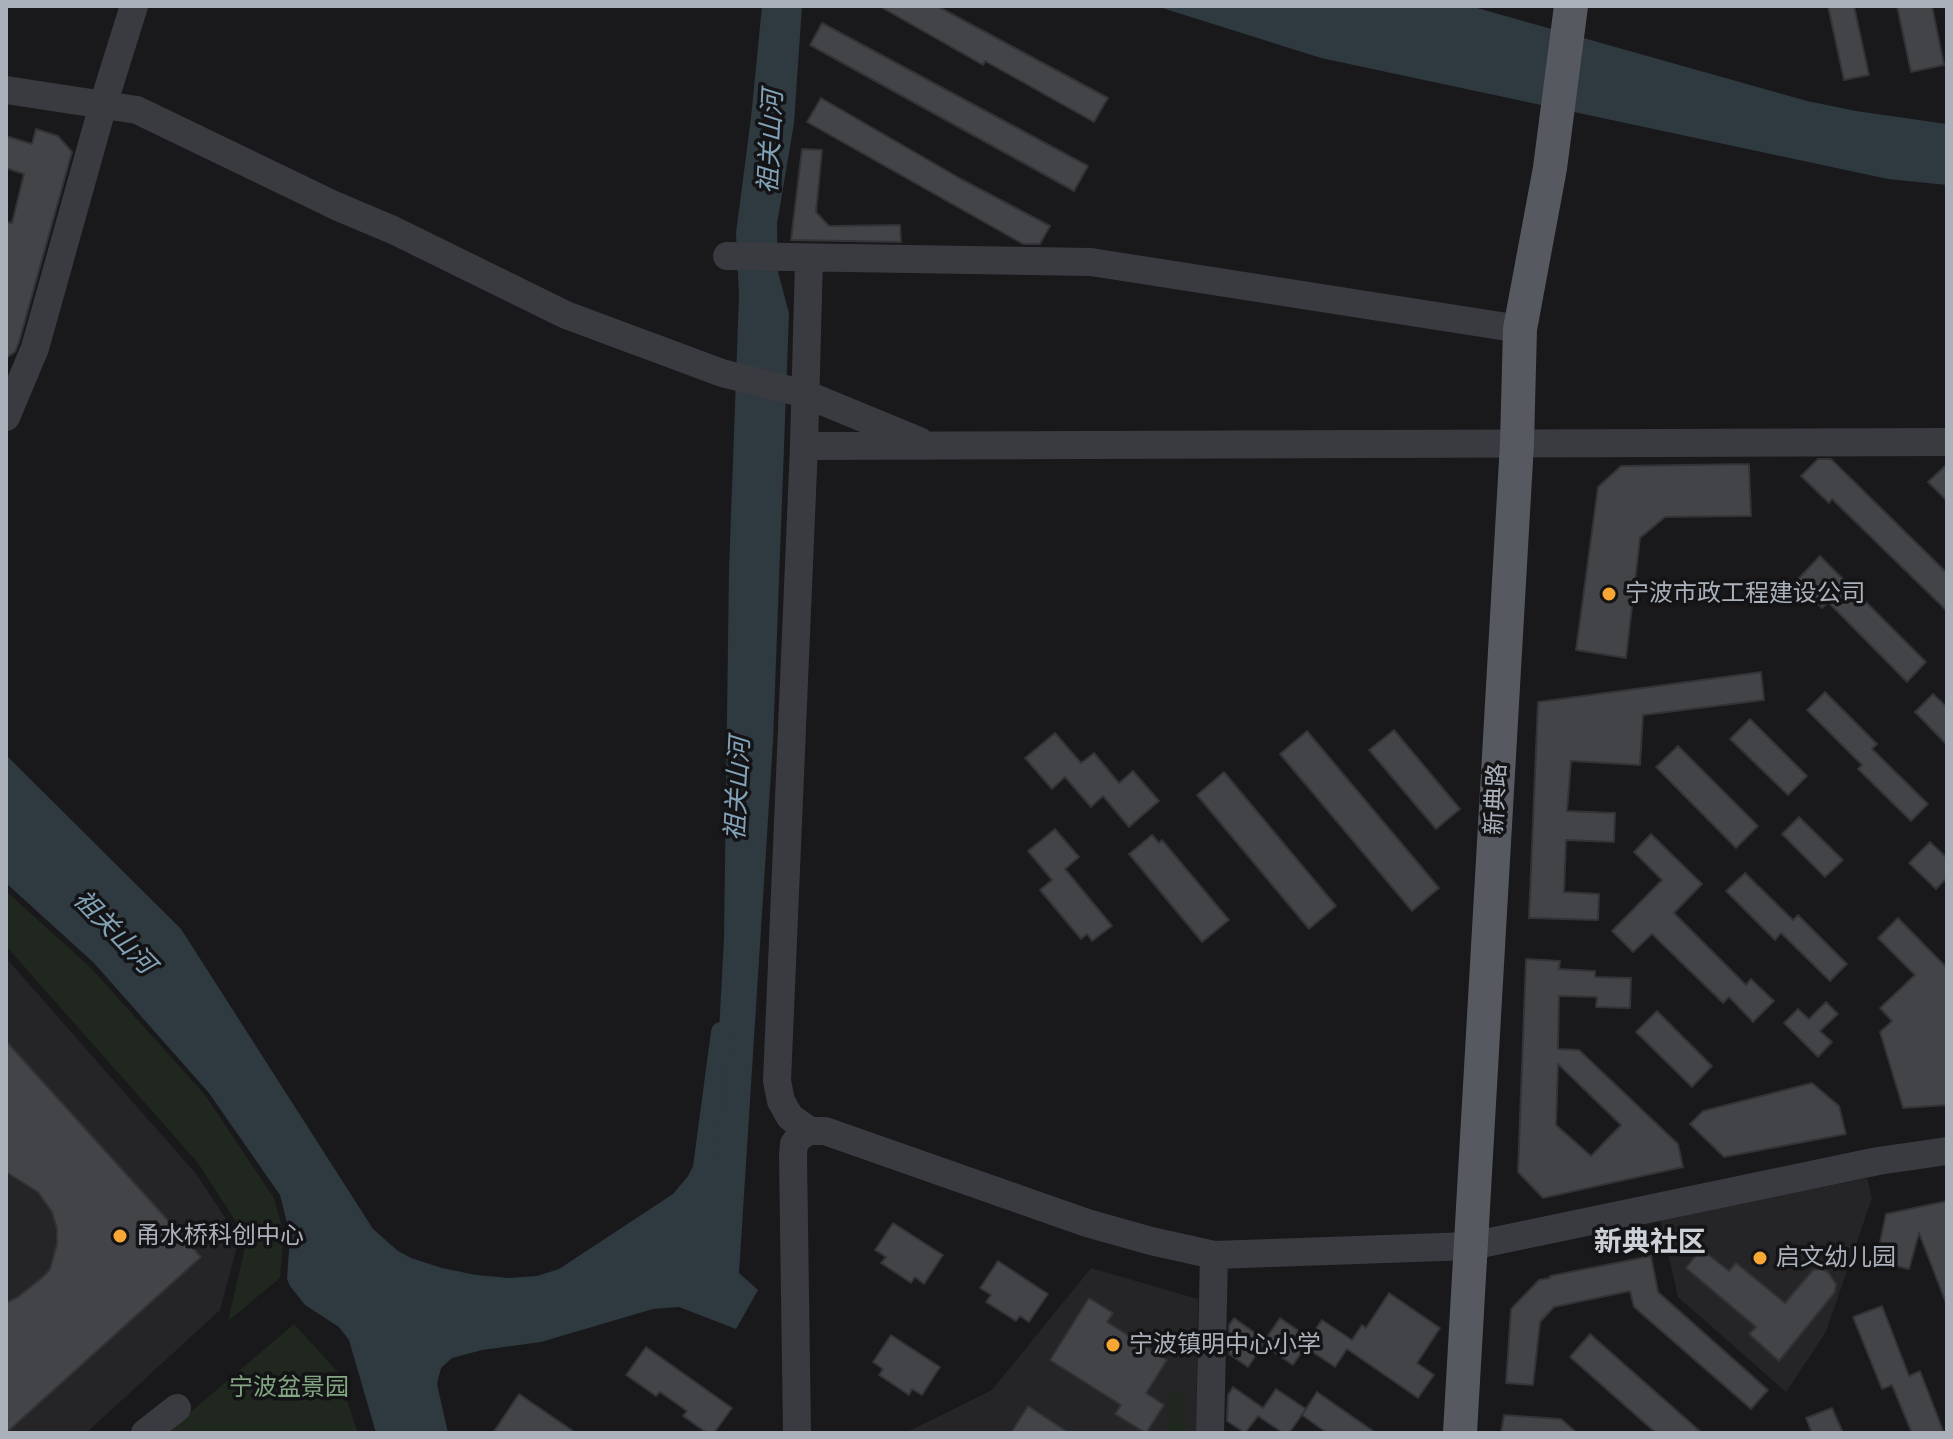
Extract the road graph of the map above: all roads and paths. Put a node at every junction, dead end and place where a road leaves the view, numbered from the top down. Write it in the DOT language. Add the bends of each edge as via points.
graph roads {
  1 [pos="134,6"];
  2 [pos="1571,6"];
  3 [pos="6,90"];
  4 [pos="103,105"];
  5 [pos="727,256"];
  6 [pos="798,259"];
  7 [pos="1520,329"];
  8 [pos="798,392"];
  9 [pos="6,417"];
  10 [pos="1947,442"];
  11 [pos="1517,443"];
  12 [pos="804,446"];
  13 [pos="930,446"];
  14 [pos="810,1131"];
  15 [pos="1947,1151"];
  16 [pos="1471,1246"];
  17 [pos="1214,1255"];
  18 [pos="177,1408"];
  19 [pos="145,1433"];
  20 [pos="797,1433"];
  21 [pos="1210,1433"];
  22 [pos="1460,1433"];
  1 -- 4 [label="street"];
  2 -- 7 [label="main road, 新典路" via="1550,168"];
  3 -- 4 [label="street"];
  4 -- 8 [label="street" via="137,110 566,315 726,374"];
  4 -- 9 [label="street" via="35,348"];
  5 -- 6 [label="street"];
  6 -- 7 [label="street" via="1091,262"];
  6 -- 8 [label="street"];
  7 -- 11 [label="main road, 新典路"];
  8 -- 12 [label="street"];
  8 -- 13 [label="street"];
  10 -- 11 [label="street"];
  11 -- 13 [label="street"];
  11 -- 16 [label="main road, 新典路"];
  12 -- 13 [label="street"];
  12 -- 14 [label="street" via="777,1081 790,1117"];
  14 -- 17 [label="street" via="825,1131 1087,1223"];
  14 -- 20 [label="street" via="794,1144 793,1155"];
  15 -- 16 [label="street"];
  16 -- 17 [label="street"];
  16 -- 22 [label="main road, 新典路"];
  17 -- 21 [label="street"];
  18 -- 19 [label="street"];
}
